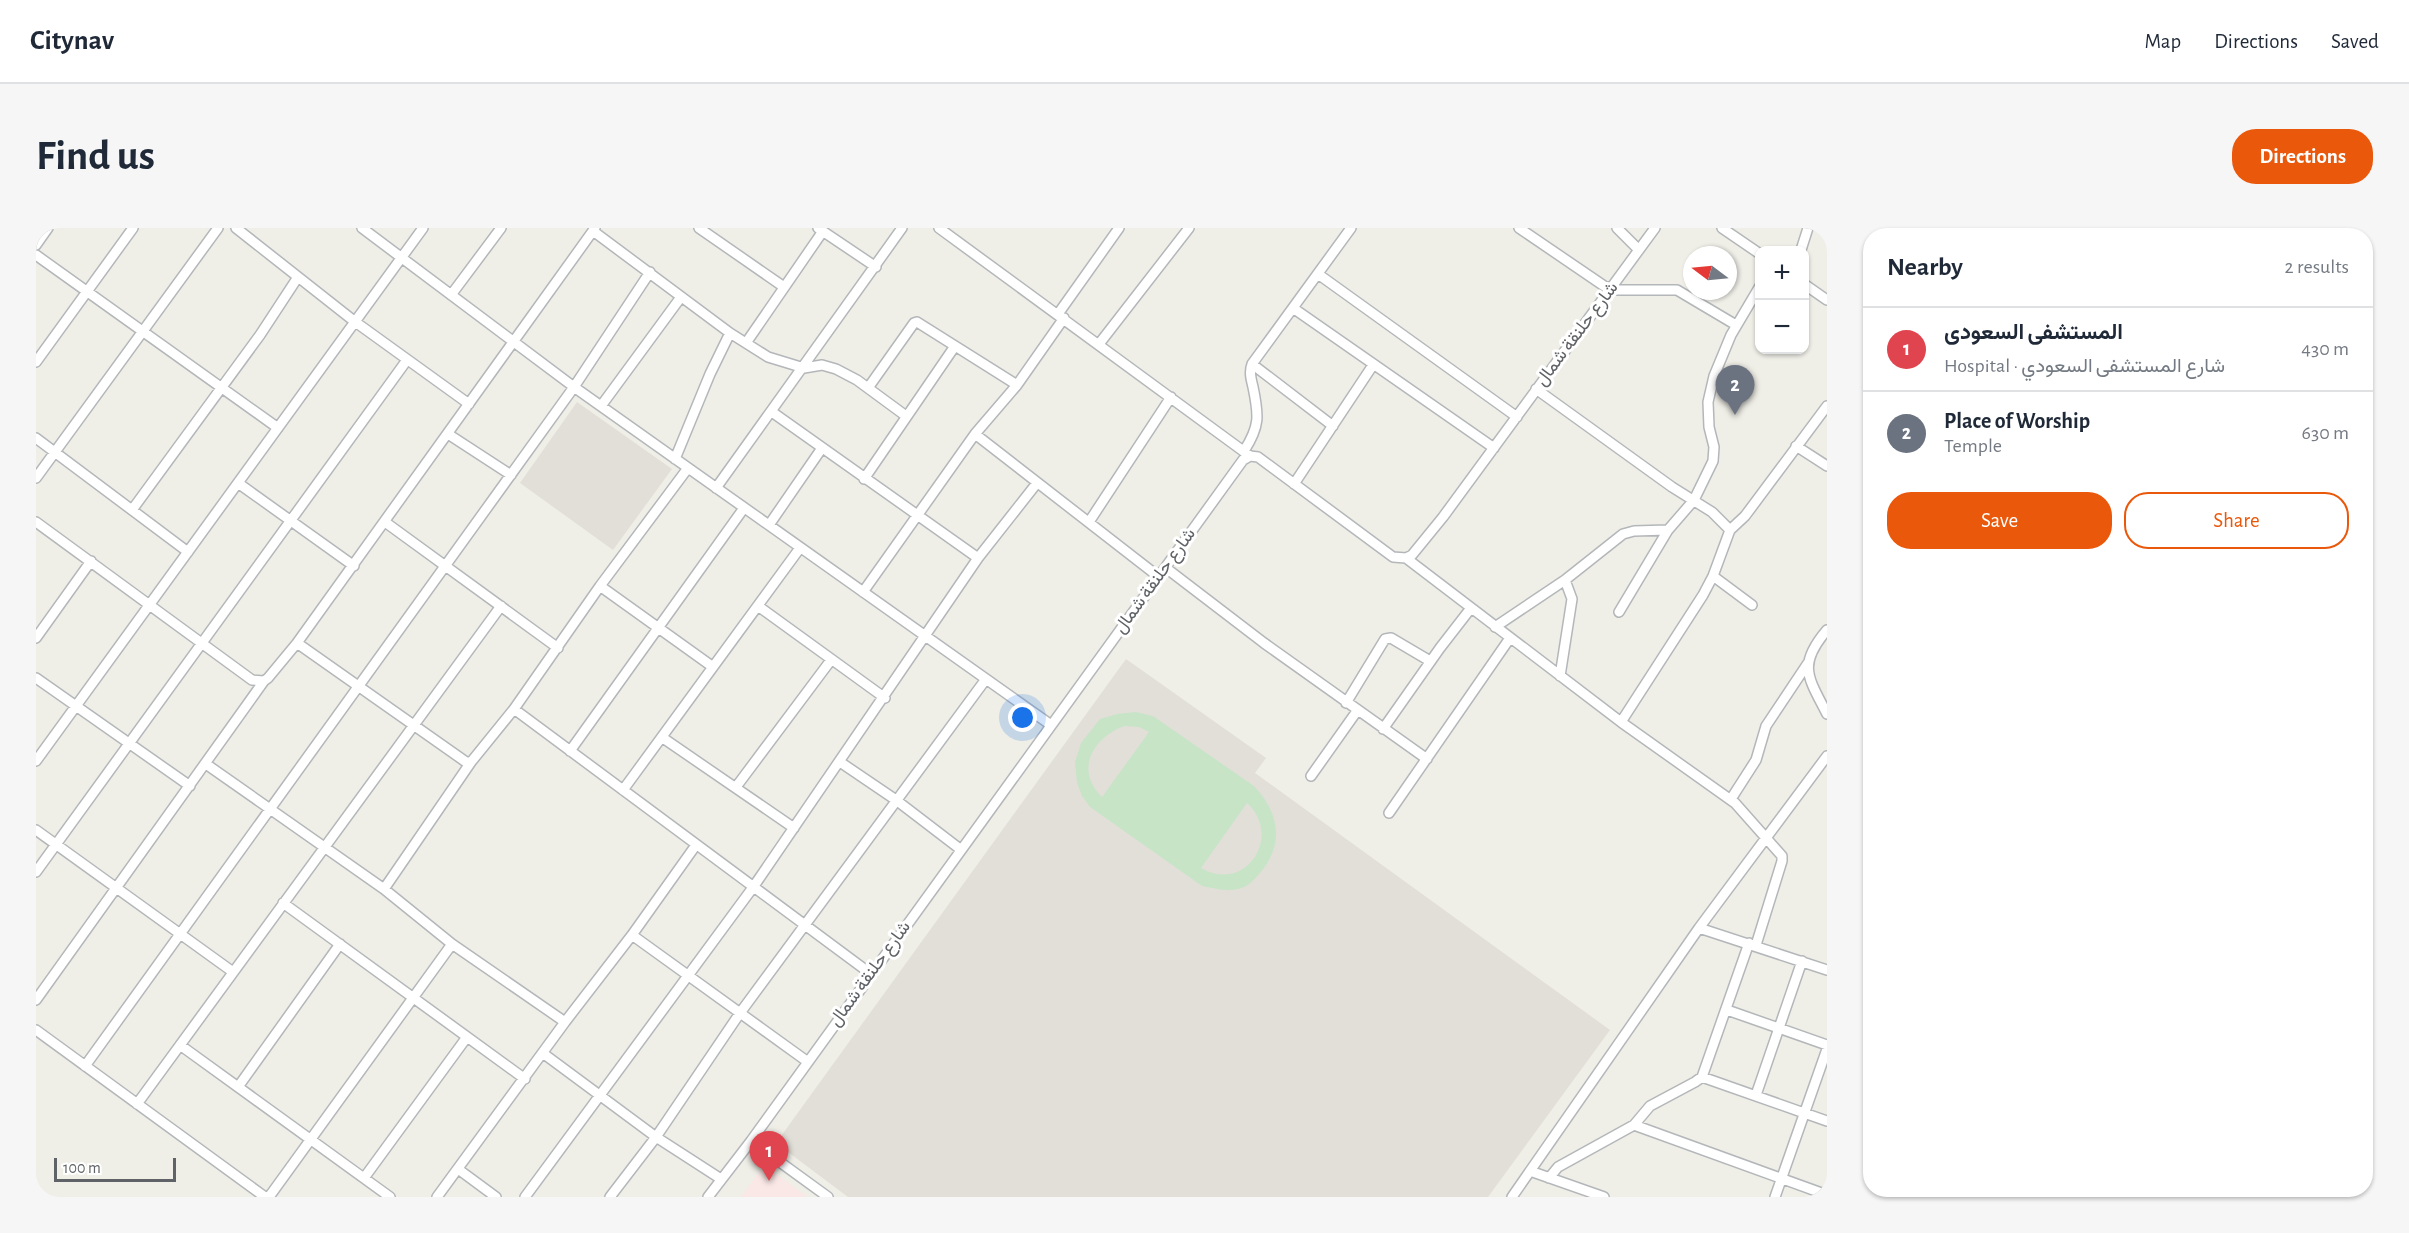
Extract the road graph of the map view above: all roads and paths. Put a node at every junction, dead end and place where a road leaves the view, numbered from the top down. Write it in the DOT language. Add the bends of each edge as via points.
graph roads {
  1 [pos="48,228"];
  2 [pos="133,228"];
  3 [pos="218,228"];
  4 [pos="236,228"];
  5 [pos="362,228"];
  6 [pos="423,228"];
  7 [pos="501,228"];
  8 [pos="699,228"];
  9 [pos="903,228"];
  10 [pos="939,228"];
  11 [pos="1119,228"];
  12 [pos="1188,228"];
  13 [pos="1351,228"];
  14 [pos="1519,228"];
  15 [pos="1617,228"];
  16 [pos="1655,228"];
  17 [pos="1722,228"];
  18 [pos="1740,228"];
  19 [pos="1808,228"];
  20 [pos="594,230"];
  21 [pos="820,230"];
  22 [pos="1737,238"];
  23 [pos="36,245"];
  24 [pos="1802,246"];
  25 [pos="1639,250"];
  26 [pos="1755,251"];
  27 [pos="36,255"];
  28 [pos="402,257"];
  29 [pos="876,267"];
  30 [pos="650,272"];
  31 [pos="1318,274"];
  32 [pos="298,277"];
  33 [pos="784,287"];
  34 [pos="1809,287"];
  35 [pos="1610,290"];
  36 [pos="87,292"];
  37 [pos="1755,294"];
  38 [pos="451,295"];
  39 [pos="681,297"];
  40 [pos="1827,300"];
  41 [pos="1293,308"];
  42 [pos="1061,316"];
  43 [pos="354,321"];
  44 [pos="1736,325"];
  45 [pos="142,332"];
  46 [pos="730,333"];
  47 [pos="514,341"];
  48 [pos="746,343"];
  49 [pos="1099,344"];
  50 [pos="955,346"];
  51 [pos="407,360"];
  52 [pos="36,362"];
  53 [pos="1252,364"];
  54 [pos="1373,365"];
  55 [pos="804,368"];
  56 [pos="1017,385"];
  57 [pos="220,387"];
  58 [pos="574,387"];
  59 [pos="868,388"];
  60 [pos="1536,389"];
  61 [pos="1171,397"];
  62 [pos="469,405"];
  63 [pos="601,406"];
  64 [pos="1827,406"];
  65 [pos="772,411"];
  66 [pos="906,416"];
  67 [pos="1517,417"];
  68 [pos="1333,426"];
  69 [pos="278,428"];
  70 [pos="448,434"];
  71 [pos="975,434"];
  72 [pos="36,438"];
  73 [pos="1796,446"];
  74 [pos="822,448"];
  75 [pos="1494,448"];
  76 [pos="55,452"];
  77 [pos="1247,453"];
  78 [pos="675,459"];
  79 [pos="1827,466"];
  80 [pos="688,468"];
  81 [pos="511,475"];
  82 [pos="36,478"];
  83 [pos="864,478"];
  84 [pos="238,483"];
  85 [pos="1037,483"];
  86 [pos="1294,484"];
  87 [pos="716,488"];
  88 [pos="1694,500"];
  89 [pos="744,508"];
  90 [pos="132,510"];
  91 [pos="916,515"];
  92 [pos="291,520"];
  93 [pos="36,522"];
  94 [pos="385,522"];
  95 [pos="1089,522"];
  96 [pos="769,525"];
  97 [pos="1668,530"];
  98 [pos="1730,530"];
  99 [pos="800,548"];
  100 [pos="188,552"];
  101 [pos="978,558"];
  102 [pos="1406,558"];
  103 [pos="91,561"];
  104 [pos="354,566"];
  105 [pos="446,566"];
  106 [pos="1166,568"];
  107 [pos="1713,576"];
  108 [pos="1159,577"];
  109 [pos="1565,580"];
  110 [pos="600,586"];
  111 [pos="863,592"];
  112 [pos="150,604"];
  113 [pos="1752,605"];
  114 [pos="501,606"];
  115 [pos="758,606"];
  116 [pos="1471,608"];
  117 [pos="1619,612"];
  118 [pos="1495,627"];
  119 [pos="657,628"];
  120 [pos="1827,630"];
  121 [pos="926,636"];
  122 [pos="36,638"];
  123 [pos="1510,638"];
  124 [pos="202,642"];
  125 [pos="297,644"];
  126 [pos="558,648"];
  127 [pos="831,660"];
  128 [pos="1430,662"];
  129 [pos="1808,663"];
  130 [pos="713,667"];
  131 [pos="1560,676"];
  132 [pos="36,678"];
  133 [pos="986,679"];
  134 [pos="264,681"];
  135 [pos="359,686"];
  136 [pos="885,698"];
  137 [pos="1346,703"];
  138 [pos="76,706"];
  139 [pos="514,709"];
  140 [pos="1357,711"];
  141 [pos="1827,714"];
  142 [pos="1621,722"];
  143 [pos="414,724"];
  144 [pos="1051,725"];
  145 [pos="1383,729"];
  146 [pos="663,738"];
  147 [pos="129,744"];
  148 [pos="570,751"];
  149 [pos="1827,756"];
  150 [pos="1427,759"];
  151 [pos="36,761"];
  152 [pos="471,762"];
  153 [pos="840,762"];
  154 [pos="206,764"];
  155 [pos="1823,766"];
  156 [pos="1311,776"];
  157 [pos="190,786"];
  158 [pos="736,787"];
  159 [pos="623,790"];
  160 [pos="896,800"];
  161 [pos="1731,800"];
  162 [pos="270,809"];
  163 [pos="1389,813"];
  164 [pos="794,828"];
  165 [pos="36,830"];
  166 [pos="1766,837"];
  167 [pos="56,844"];
  168 [pos="696,845"];
  169 [pos="324,847"];
  170 [pos="960,849"];
  171 [pos="36,872"];
  172 [pos="754,886"];
  173 [pos="117,888"];
  174 [pos="384,889"];
  175 [pos="284,903"];
  176 [pos="806,925"];
  177 [pos="1699,928"];
  178 [pos="180,934"];
  179 [pos="632,935"];
  180 [pos="340,944"];
  181 [pos="452,944"];
  182 [pos="1753,944"];
  183 [pos="1802,961"];
  184 [pos="1827,970"];
  185 [pos="233,972"];
  186 [pos="871,974"];
  187 [pos="687,976"];
  188 [pos="39,989"];
  189 [pos="414,998"];
  190 [pos="36,1000"];
  191 [pos="1727,1010"];
  192 [pos="740,1013"];
  193 [pos="565,1022"];
  194 [pos="1780,1029"];
  195 [pos="36,1030"];
  196 [pos="467,1037"];
  197 [pos="180,1045"];
  198 [pos="1827,1047"];
  199 [pos="544,1054"];
  200 [pos="808,1062"];
  201 [pos="85,1066"];
  202 [pos="1702,1077"];
  203 [pos="525,1079"];
  204 [pos="238,1087"];
  205 [pos="600,1095"];
  206 [pos="1756,1095"];
  207 [pos="137,1104"];
  208 [pos="1805,1112"];
  209 [pos="1827,1121"];
  210 [pos="1634,1125"];
  211 [pos="656,1137"];
  212 [pos="311,1140"];
  213 [pos="752,1141"];
  214 [pos="458,1169"];
  215 [pos="1530,1171"];
  216 [pos="364,1178"];
  217 [pos="1549,1178"];
  218 [pos="721,1179"];
  219 [pos="1781,1180"];
  220 [pos="253,1188"];
  221 [pos="1827,1195"];
  222 [pos="246,1197"];
  223 [pos="267,1197"];
  224 [pos="390,1197"];
  225 [pos="437,1197"];
  226 [pos="496,1197"];
  227 [pos="525,1197"];
  228 [pos="610,1197"];
  229 [pos="708,1197"];
  230 [pos="828,1197"];
  231 [pos="1512,1197"];
  232 [pos="1604,1197"];
  233 [pos="1775,1197"];
  1 -- 23 [label="street"];
  2 -- 36 [label="street"];
  3 -- 45 [label="street"];
  4 -- 32 [label="street"];
  5 -- 28 [label="street"];
  6 -- 28 [label="street"];
  7 -- 38 [label="street"];
  8 -- 33 [label="street"];
  9 -- 29 [label="street"];
  10 -- 42 [label="street"];
  11 -- 42 [label="street"];
  12 -- 49 [label="street"];
  13 -- 31 [label="street"];
  14 -- 35 [label="street"];
  15 -- 25 [label="street"];
  16 -- 25 [label="street, شارع حلنقة شمال"];
  17 -- 22 [label="street"];
  18 -- 22 [label="street"];
  19 -- 24 [label="street"];
  20 -- 30 [label="street"];
  20 -- 47 [label="street"];
  21 -- 29 [label="street"];
  21 -- 33 [label="street"];
  22 -- 26 [label="street"];
  25 -- 35 [label="street, شارع حلنقة شمال"];
  27 -- 36 [label="street"];
  28 -- 38 [label="street"];
  28 -- 43 [label="street"];
  29 -- 55 [label="street"];
  30 -- 39 [label="street"];
  30 -- 58 [label="street"];
  31 -- 41 [label="street"];
  31 -- 67 [label="street"];
  32 -- 43 [label="street"];
  32 -- 57 [label="street"];
  33 -- 48 [label="street"];
  34 -- 40 [label="street"];
  35 -- 44 [label="street" via="1677,290"];
  35 -- 60 [label="street, شارع حلنقة شمال"];
  36 -- 45 [label="street"];
  36 -- 52 [label="street"];
  37 -- 44 [label="street"];
  38 -- 47 [label="street"];
  39 -- 46 [label="street"];
  39 -- 63 [label="street"];
  41 -- 53 [label="street"];
  41 -- 54 [label="street"];
  42 -- 49 [label="street"];
  42 -- 56 [label="street"];
  43 -- 51 [label="street"];
  43 -- 69 [label="street"];
  44 -- 88 [label="street" via="1714,376 1708,402 1713,461"];
  45 -- 57 [label="street"];
  45 -- 76 [label="street"];
  46 -- 48 [label="street"];
  46 -- 78 [label="street"];
  47 -- 58 [label="street"];
  47 -- 62 [label="street"];
  48 -- 55 [label="street" via="768,357"];
  49 -- 61 [label="street"];
  50 -- 56 [label="street"];
  50 -- 59 [label="street" via="921,322 914,323"];
  50 -- 66 [label="street"];
  51 -- 62 [label="street"];
  51 -- 92 [label="street"];
  53 -- 68 [label="street"];
  53 -- 77 [label="street, شارع حلنقة شمال" via="1258,422"];
  54 -- 68 [label="street"];
  54 -- 75 [label="street"];
  55 -- 59 [label="street" via="822,365 836,369"];
  55 -- 65 [label="street"];
  56 -- 71 [label="street"];
  57 -- 69 [label="street"];
  57 -- 90 [label="street"];
  58 -- 63 [label="street"];
  58 -- 81 [label="street"];
  59 -- 66 [label="street"];
  60 -- 67 [label="street, شارع حلنقة شمال"];
  60 -- 88 [label="street"];
  61 -- 77 [label="street"];
  61 -- 95 [label="street"];
  62 -- 70 [label="street"];
  63 -- 78 [label="street"];
  64 -- 73 [label="street"];
  65 -- 74 [label="street"];
  65 -- 87 [label="street"];
  66 -- 83 [label="street"];
  67 -- 75 [label="street, شارع حلنقة شمال"];
  68 -- 86 [label="street"];
  69 -- 84 [label="street"];
  70 -- 81 [label="street"];
  70 -- 94 [label="street"];
  71 -- 85 [label="street"];
  71 -- 91 [label="street"];
  72 -- 76 [label="street"];
  73 -- 79 [label="street"];
  73 -- 98 [label="street" via="1745,516"];
  74 -- 83 [label="street"];
  74 -- 96 [label="street"];
  75 -- 102 [label="street, شارع حلنقة شمال" via="1416,552"];
  76 -- 82 [label="street"];
  76 -- 90 [label="street"];
  77 -- 86 [label="street"];
  77 -- 106 [label="street, شارع حلنقة شمال"];
  78 -- 80 [label="street"];
  80 -- 87 [label="street"];
  80 -- 110 [label="street"];
  81 -- 105 [label="street"];
  83 -- 91 [label="street"];
  84 -- 92 [label="street"];
  84 -- 100 [label="street"];
  85 -- 95 [label="street"];
  85 -- 101 [label="street"];
  86 -- 102 [label="street" via="1389,555"];
  87 -- 89 [label="street"];
  88 -- 97 [label="street"];
  88 -- 98 [label="street"];
  89 -- 96 [label="street"];
  89 -- 119 [label="street"];
  90 -- 100 [label="street"];
  91 -- 101 [label="street"];
  91 -- 111 [label="street"];
  92 -- 104 [label="street"];
  92 -- 124 [label="street"];
  93 -- 103 [label="street"];
  94 -- 104 [label="street"];
  94 -- 105 [label="street"];
  95 -- 108 [label="street"];
  96 -- 99 [label="street"];
  97 -- 109 [label="street" via="1623,534"];
  97 -- 117 [label="street"];
  98 -- 107 [label="street"];
  99 -- 111 [label="street"];
  99 -- 115 [label="street"];
  100 -- 112 [label="street"];
  101 -- 121 [label="street"];
  102 -- 116 [label="street"];
  103 -- 112 [label="street"];
  103 -- 122 [label="street"];
  104 -- 125 [label="street"];
  105 -- 114 [label="street"];
  105 -- 135 [label="street"];
  106 -- 108 [label="street, شارع حلنقة شمال"];
  106 -- 137 [label="street"];
  107 -- 113 [label="street"];
  107 -- 142 [label="street"];
  108 -- 144 [label="street, شارع حلنقة شمال"];
  109 -- 118 [label="street"];
  109 -- 131 [label="street" via="1572,598"];
  110 -- 119 [label="street"];
  110 -- 126 [label="street"];
  111 -- 121 [label="street"];
  112 -- 124 [label="street"];
  112 -- 138 [label="street"];
  114 -- 126 [label="street"];
  114 -- 143 [label="street"];
  115 -- 127 [label="street"];
  115 -- 130 [label="street"];
  116 -- 118 [label="street"];
  116 -- 128 [label="street"];
  118 -- 123 [label="street"];
  119 -- 130 [label="street"];
  119 -- 148 [label="street"];
  120 -- 129 [label="street" via="1814,645"];
  121 -- 133 [label="street"];
  121 -- 136 [label="street"];
  123 -- 131 [label="street"];
  123 -- 150 [label="street"];
  124 -- 134 [label="street" via="252,680"];
  124 -- 147 [label="street"];
  125 -- 134 [label="street"];
  125 -- 135 [label="street"];
  126 -- 139 [label="street"];
  127 -- 136 [label="street"];
  127 -- 158 [label="street"];
  128 -- 137 [label="street" via="1392,638 1385,639"];
  128 -- 145 [label="street"];
  129 -- 141 [label="street" via="1814,692"];
  129 -- 161 [label="street" via="1766,726 1756,760"];
  130 -- 146 [label="street"];
  131 -- 142 [label="street"];
  132 -- 138 [label="street"];
  133 -- 144 [label="street"];
  133 -- 160 [label="street"];
  134 -- 154 [label="street"];
  135 -- 143 [label="street"];
  135 -- 162 [label="street"];
  136 -- 153 [label="street"];
  137 -- 140 [label="street"];
  138 -- 147 [label="street"];
  138 -- 151 [label="street"];
  139 -- 148 [label="street"];
  139 -- 152 [label="street"];
  140 -- 145 [label="street"];
  140 -- 156 [label="street"];
  142 -- 161 [label="street"];
  143 -- 152 [label="street" via="461,760"];
  143 -- 169 [label="street"];
  144 -- 170 [label="street, شارع حلنقة شمال"];
  145 -- 150 [label="street"];
  146 -- 158 [label="street"];
  146 -- 159 [label="street"];
  147 -- 157 [label="street"];
  147 -- 167 [label="street"];
  148 -- 159 [label="street"];
  149 -- 155 [label="street"];
  150 -- 163 [label="street"];
  152 -- 174 [label="street"];
  153 -- 160 [label="street"];
  153 -- 164 [label="street"];
  154 -- 157 [label="street"];
  154 -- 162 [label="street"];
  155 -- 166 [label="street"];
  157 -- 173 [label="street"];
  158 -- 164 [label="street"];
  159 -- 168 [label="street"];
  160 -- 170 [label="street"];
  160 -- 176 [label="street"];
  161 -- 166 [label="street"];
  162 -- 169 [label="street"];
  162 -- 178 [label="street"];
  164 -- 172 [label="street"];
  165 -- 167 [label="street"];
  166 -- 177 [label="street"];
  166 -- 182 [label="street" via="1782,861"];
  167 -- 171 [label="street"];
  167 -- 173 [label="street"];
  168 -- 172 [label="street"];
  168 -- 179 [label="street"];
  169 -- 174 [label="street"];
  169 -- 175 [label="street"];
  170 -- 186 [label="street, شارع حلنقة شمال"];
  172 -- 176 [label="street"];
  172 -- 187 [label="street"];
  173 -- 178 [label="street"];
  173 -- 188 [label="street"];
  174 -- 181 [label="street"];
  175 -- 180 [label="street"];
  175 -- 185 [label="street"];
  176 -- 186 [label="street"];
  176 -- 192 [label="street"];
  177 -- 182 [label="street"];
  177 -- 215 [label="street"];
  178 -- 185 [label="street"];
  178 -- 201 [label="street"];
  179 -- 187 [label="street"];
  179 -- 193 [label="street"];
  180 -- 189 [label="street"];
  180 -- 204 [label="street"];
  181 -- 189 [label="street"];
  181 -- 193 [label="street"];
  182 -- 183 [label="street"];
  182 -- 191 [label="street"];
  183 -- 184 [label="street"];
  183 -- 194 [label="street"];
  185 -- 197 [label="street"];
  186 -- 200 [label="street, شارع حلنقة شمال"];
  187 -- 192 [label="street"];
  187 -- 205 [label="street"];
  188 -- 190 [label="street"];
  189 -- 196 [label="street"];
  189 -- 212 [label="street"];
  191 -- 194 [label="street"];
  191 -- 202 [label="street"];
  192 -- 200 [label="street"];
  192 -- 211 [label="street"];
  193 -- 199 [label="street"];
  194 -- 198 [label="street"];
  194 -- 206 [label="street"];
  195 -- 201 [label="street"];
  196 -- 203 [label="street"];
  196 -- 216 [label="street"];
  197 -- 204 [label="street"];
  197 -- 207 [label="street"];
  198 -- 208 [label="street"];
  199 -- 203 [label="street"];
  199 -- 205 [label="street"];
  200 -- 213 [label="street, شارع حلنقة شمال"];
  201 -- 207 [label="street"];
  202 -- 206 [label="street"];
  202 -- 210 [label="street" via="1650,1106"];
  203 -- 214 [label="street"];
  204 -- 212 [label="street"];
  205 -- 211 [label="street"];
  205 -- 227 [label="street"];
  206 -- 208 [label="street"];
  207 -- 220 [label="street"];
  208 -- 209 [label="street"];
  208 -- 219 [label="street"];
  210 -- 217 [label="street" via="1558,1167"];
  210 -- 219 [label="street"];
  211 -- 218 [label="street"];
  211 -- 228 [label="street"];
  212 -- 216 [label="street"];
  212 -- 223 [label="street"];
  213 -- 218 [label="street, شارع حلنقة شمال"];
  213 -- 230 [label="street"];
  214 -- 225 [label="street"];
  214 -- 226 [label="street"];
  215 -- 217 [label="street"];
  215 -- 231 [label="street"];
  216 -- 224 [label="street"];
  217 -- 232 [label="street"];
  218 -- 229 [label="street, شارع حلنقة شمال"];
  219 -- 221 [label="street"];
  219 -- 233 [label="street"];
  220 -- 222 [label="street"];
  220 -- 223 [label="street"];
}
